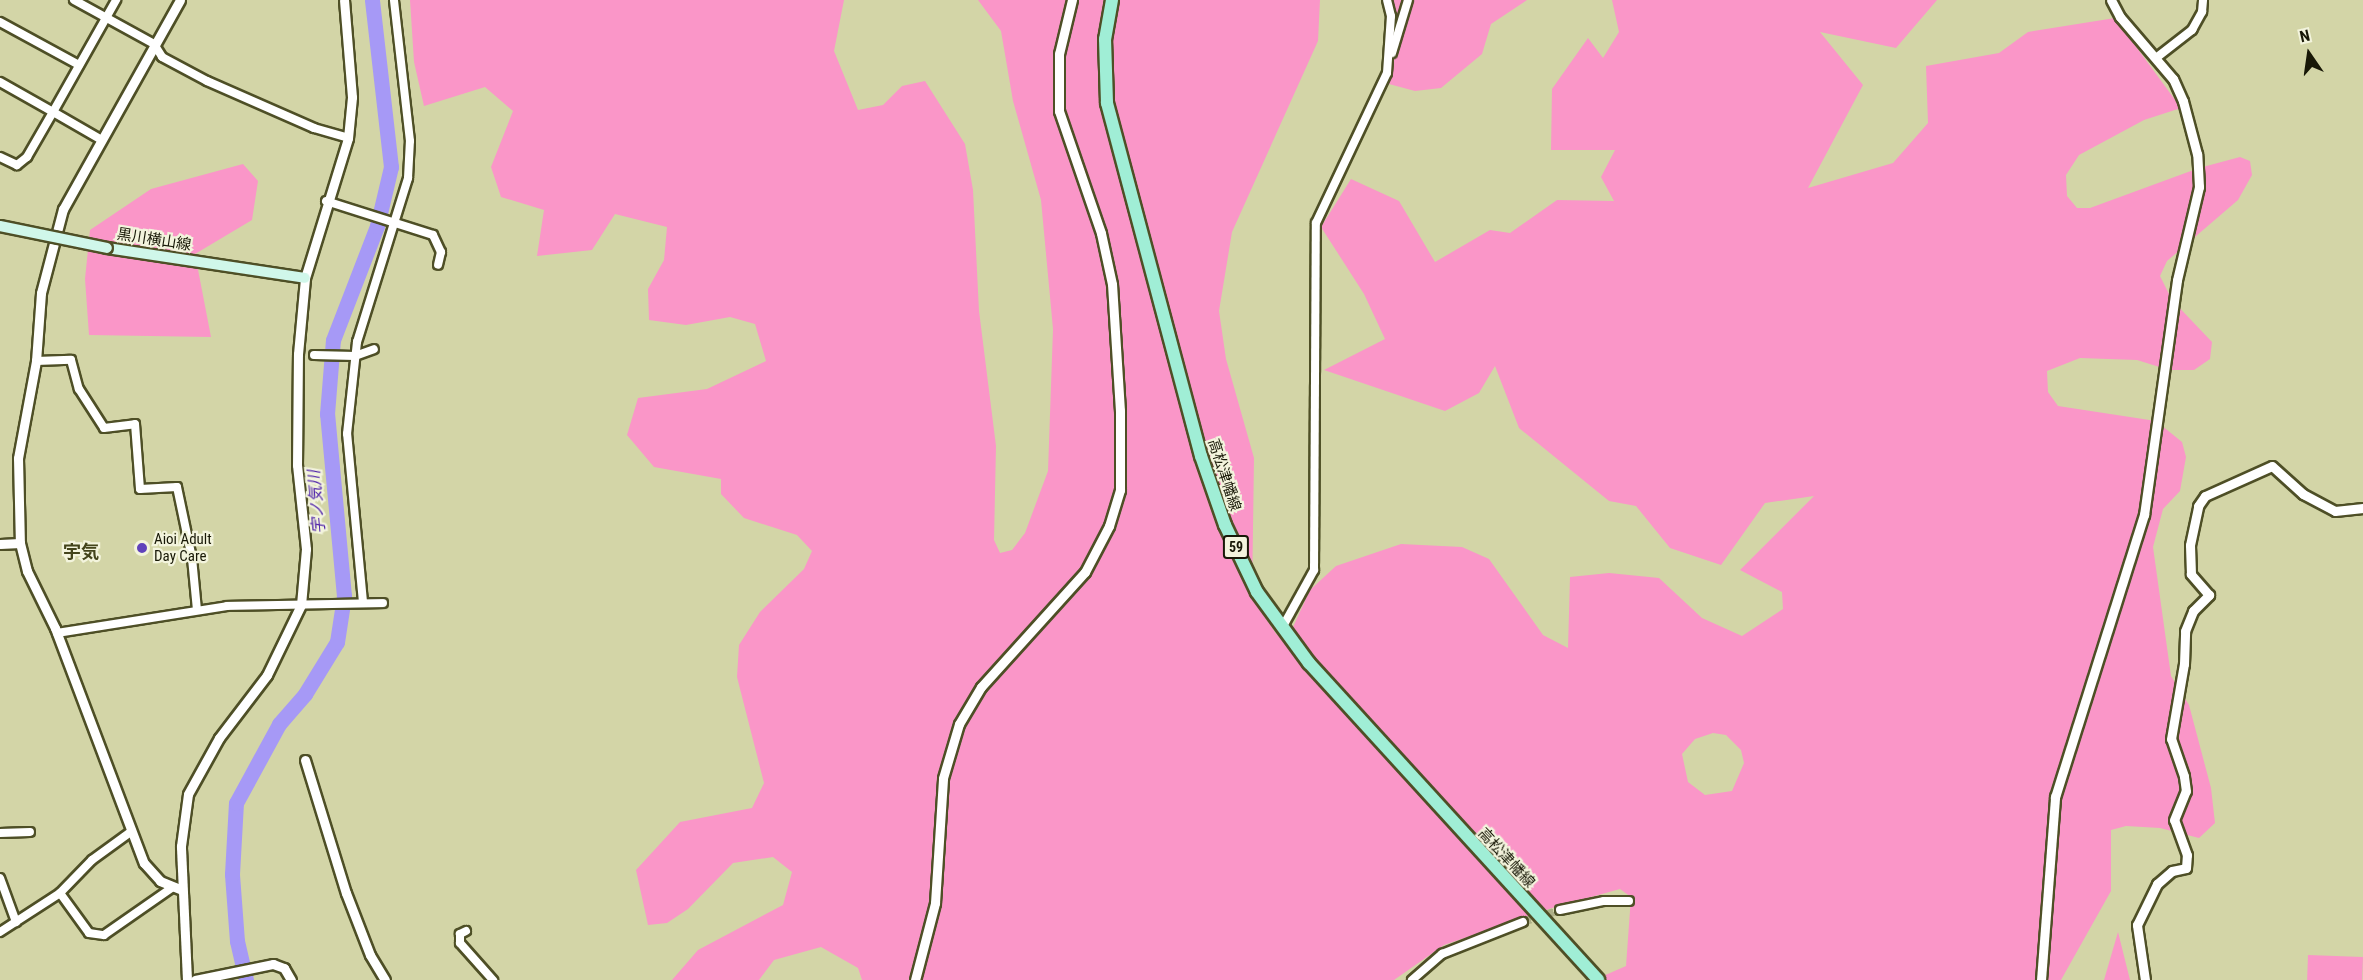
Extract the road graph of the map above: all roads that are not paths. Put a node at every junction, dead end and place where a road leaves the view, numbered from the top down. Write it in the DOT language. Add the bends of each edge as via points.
graph roads {
  1 [pos="74,0"];
  2 [pos="116,0"];
  3 [pos="180,0"];
  4 [pos="344,0"];
  5 [pos="394,0"];
  6 [pos="1072,0"];
  7 [pos="1112,0"];
  8 [pos="1387,0"];
  9 [pos="1408,0"];
  10 [pos="2111,0"];
  11 [pos="2203,0"];
  12 [pos="106,18"];
  13 [pos="0,22"];
  14 [pos="154,44"];
  15 [pos="2156,58"];
  16 [pos="1390,60"];
  17 [pos="80,65"];
  18 [pos="0,82"];
  19 [pos="53,112"];
  20 [pos="348,138"];
  21 [pos="100,139"];
  22 [pos="0,157"];
  23 [pos="326,201"];
  24 [pos="396,223"];
  25 [pos="0,226"];
  26 [pos="438,265"];
  27 [pos="305,278"];
  28 [pos="374,349"];
  29 [pos="314,355"];
  30 [pos="353,356"];
  31 [pos="36,362"];
  32 [pos="2363,508"];
  33 [pos="20,543"];
  34 [pos="0,544"];
  35 [pos="361,602"];
  36 [pos="383,603"];
  37 [pos="302,604"];
  38 [pos="197,610"];
  39 [pos="1282,628"];
  40 [pos="57,633"];
  41 [pos="305,760"];
  42 [pos="30,832"];
  43 [pos="0,833"];
  44 [pos="129,833"];
  45 [pos="0,878"];
  46 [pos="178,888"];
  47 [pos="60,893"];
  48 [pos="1629,901"];
  49 [pos="1560,910"];
  50 [pos="16,922"];
  51 [pos="1523,922"];
  52 [pos="466,931"];
  53 [pos="0,932"];
  54 [pos="187,980"];
  55 [pos="195,980"];
  56 [pos="291,980"];
  57 [pos="385,980"];
  58 [pos="493,980"];
  59 [pos="915,980"];
  60 [pos="1412,980"];
  61 [pos="1598,980"];
  62 [pos="2041,980"];
  63 [pos="2145,980"];
  1 -- 12 [label="street"];
  2 -- 12 [label="street"];
  3 -- 14 [label="street"];
  4 -- 20 [label="street" via="352,97"];
  5 -- 24 [label="street" via="410,141 408,178"];
  6 -- 59 [label="street" via="1059,54 1059,111 1101,233 1112,284 1120,411 1120,490 1109,526 1085,572 981,687 959,724 943,778 935,903"];
  7 -- 39 [label="main road, 高松津幡線 / 59" via="1105,39 1107,103 1198,444 1224,525 1257,592"];
  8 -- 16 [label="street" via="1391,16"];
  9 -- 16 [label="street"];
  10 -- 15 [label="street" via="2120,17"];
  11 -- 15 [label="street" via="2202,12 2192,30"];
  12 -- 14 [label="street"];
  12 -- 17 [label="street"];
  13 -- 17 [label="street"];
  14 -- 20 [label="street" via="162,57 207,81 314,128"];
  14 -- 21 [label="street"];
  15 -- 62 [label="street" via="2183,101 2197,154 2199,187 2177,280 2144,515 2055,797"];
  16 -- 39 [label="street" via="1316,223 1314,570"];
  17 -- 19 [label="street"];
  18 -- 19 [label="street"];
  19 -- 21 [label="street"];
  19 -- 22 [label="street" via="27,157 17,165"];
  20 -- 23 [label="street"];
  21 -- 31 [label="street" via="63,209 41,293"];
  23 -- 24 [label="street"];
  23 -- 27 [label="street"];
  24 -- 26 [label="street" via="433,235 441,252"];
  24 -- 30 [label="street"];
  25 -- 27 [label="main road, 黒川横山線, bridge" via="107,248"];
  27 -- 37 [label="street" via="295,417 306,549"];
  28 -- 30 [label="street"];
  29 -- 30 [label="street"];
  30 -- 35 [label="street" via="346,434"];
  31 -- 33 [label="street" via="18,458"];
  31 -- 38 [label="street" via="71,360 79,389 104,428 135,424 140,489 177,487 192,558"];
  32 -- 63 [label="street" via="2335,511 2302,494 2272,466 2205,496 2198,506 2190,545 2191,574 2209,595 2193,611 2185,631 2184,664 2171,739 2186,791 2174,820 2187,861 2186,868 2172,871 2151,892 2137,925"];
  33 -- 34 [label="street"];
  33 -- 40 [label="street" via="27,571"];
  35 -- 36 [label="street"];
  35 -- 37 [label="street"];
  37 -- 38 [label="street"];
  37 -- 46 [label="street" via="267,675 219,738 188,794"];
  38 -- 40 [label="street"];
  39 -- 61 [label="main road, 高松津幡線 / 59" via="1383,748"];
  40 -- 44 [label="street"];
  41 -- 57 [label="street" via="346,892 370,955"];
  42 -- 43 [label="street"];
  44 -- 46 [label="street" via="152,873"];
  44 -- 47 [label="street" via="92,860"];
  45 -- 50 [label="street"];
  46 -- 47 [label="street" via="104,935 89,933"];
  46 -- 54 [label="street"];
  47 -- 50 [label="street"];
  48 -- 49 [label="street" via="1605,901"];
  50 -- 53 [label="street"];
  51 -- 60 [label="street" via="1442,954"];
  52 -- 58 [label="street" via="460,934 460,943"];
  55 -- 56 [label="street" via="279,965"];
}
